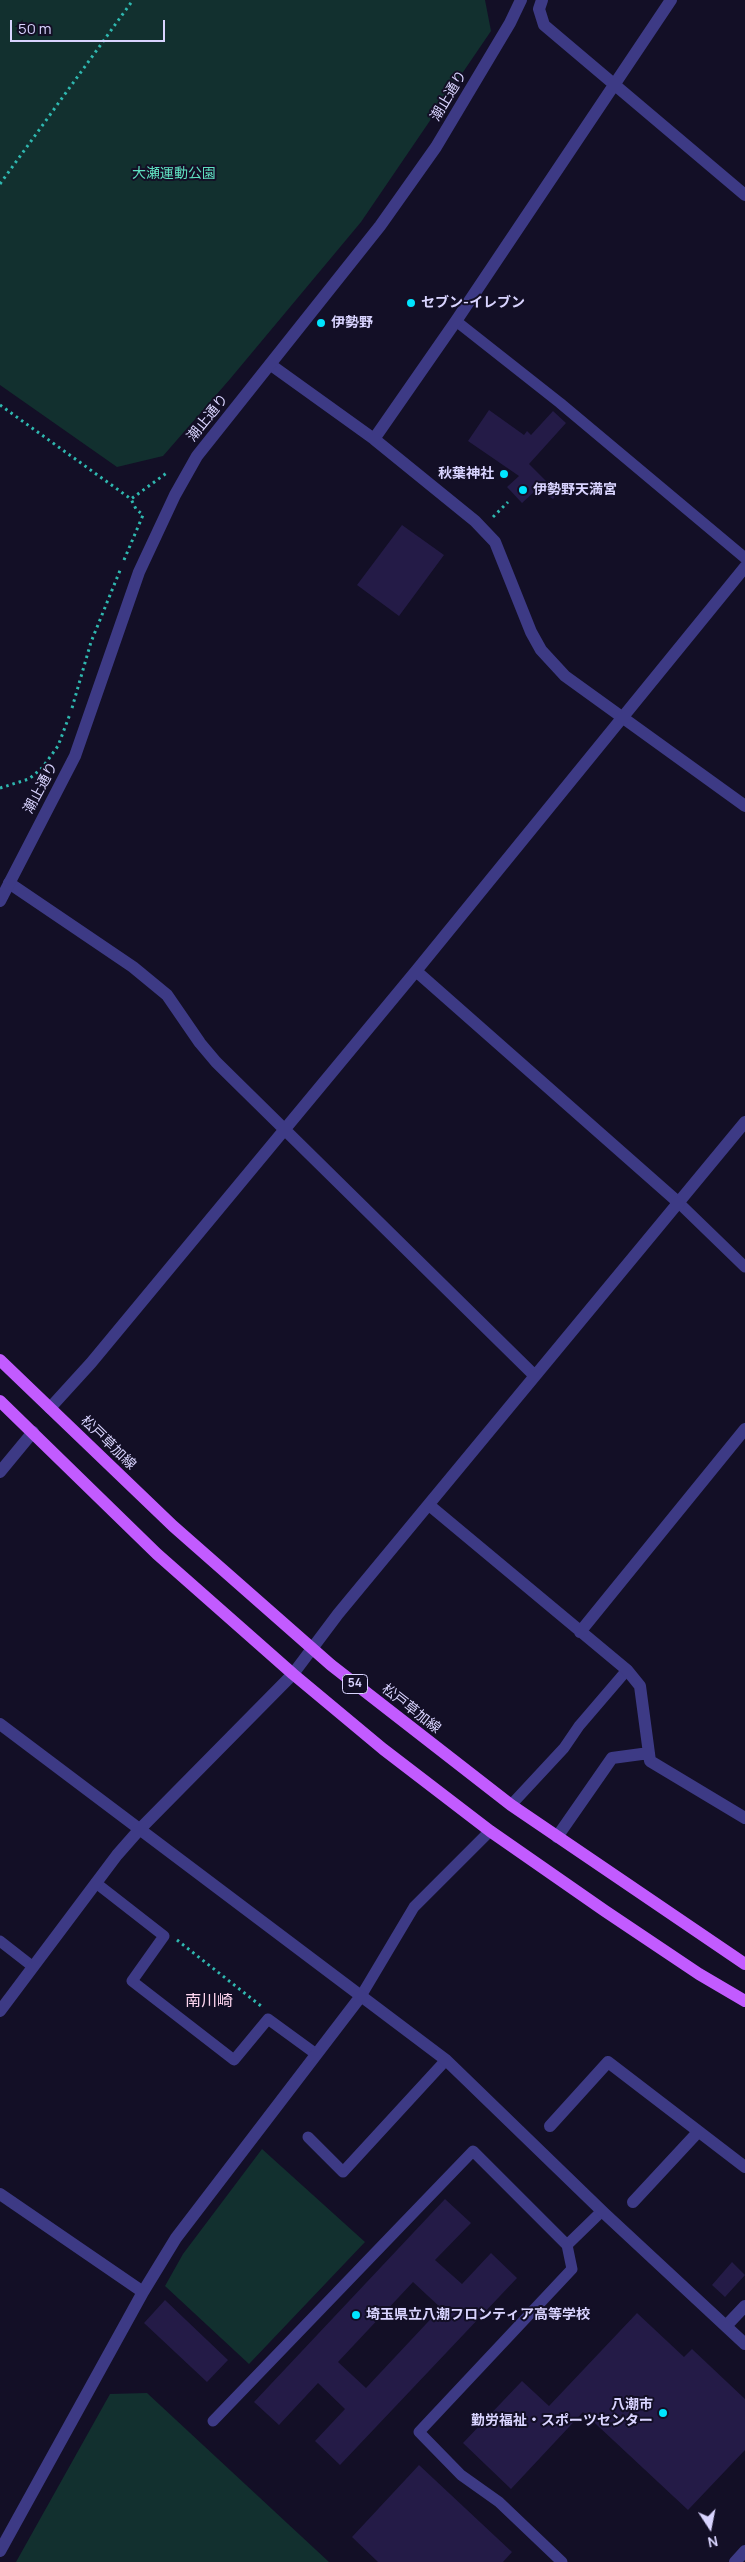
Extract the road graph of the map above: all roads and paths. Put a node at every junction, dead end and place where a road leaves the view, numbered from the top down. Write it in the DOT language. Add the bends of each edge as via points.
graph roads {
  1 [pos="133,0"];
  2 [pos="521,0"];
  3 [pos="542,0"];
  4 [pos="671,0"];
  5 [pos="614,85"];
  6 [pos="0,184"];
  7 [pos="745,196"];
  8 [pos="456,321"];
  9 [pos="271,365"];
  10 [pos="0,405"];
  11 [pos="374,438"];
  12 [pos="173,469"];
  13 [pos="131,498"];
  14 [pos="745,558"];
  15 [pos="745,567"];
  16 [pos="623,718"];
  17 [pos="0,788"];
  18 [pos="745,806"];
  19 [pos="9,883"];
  20 [pos="0,901"];
  21 [pos="416,971"];
  22 [pos="745,1122"];
  23 [pos="284,1130"];
  24 [pos="679,1202"];
  25 [pos="745,1267"];
  26 [pos="0,1360"];
  27 [pos="535,1376"];
  28 [pos="0,1401"];
  29 [pos="50,1408"];
  30 [pos="745,1428"];
  31 [pos="33,1432"];
  32 [pos="0,1472"];
  33 [pos="429,1504"];
  34 [pos="580,1632"];
  35 [pos="312,1650"];
  36 [pos="627,1670"];
  37 [pos="293,1674"];
  38 [pos="0,1724"];
  39 [pos="648,1752"];
  40 [pos="511,1805"];
  41 [pos="745,1818"];
  42 [pos="139,1830"];
  43 [pos="490,1830"];
  44 [pos="557,1837"];
  45 [pos="96,1883"];
  46 [pos="164,1936"];
  47 [pos="0,1941"];
  48 [pos="745,1964"];
  49 [pos="32,1966"];
  50 [pos="360,1996"];
  51 [pos="745,2001"];
  52 [pos="0,2011"];
  53 [pos="268,2019"];
  54 [pos="316,2054"];
  55 [pos="446,2060"];
  56 [pos="550,2126"];
  57 [pos="698,2132"];
  58 [pos="308,2136"];
  59 [pos="745,2167"];
  60 [pos="0,2194"];
  61 [pos="633,2202"];
  62 [pos="602,2211"];
  63 [pos="567,2246"];
  64 [pos="143,2292"];
  65 [pos="745,2306"];
  66 [pos="726,2326"];
  67 [pos="745,2344"];
  68 [pos="213,2421"];
  69 [pos="0,2551"];
  70 [pos="745,2551"];
  71 [pos="562,2562"];
  72 [pos="735,2562"];
  1 -- 6 [label="path"];
  2 -- 9 [label="street, 潮止通り" via="436,148 380,226"];
  3 -- 5 [label="street" via="539,9 544,25"];
  4 -- 5 [label="street"];
  5 -- 7 [label="street"];
  5 -- 8 [label="street"];
  8 -- 11 [label="street"];
  8 -- 14 [label="lane"];
  9 -- 11 [label="street"];
  9 -- 19 [label="street, 潮止通り" via="197,456 175,495 139,572 75,756"];
  10 -- 13 [label="path"];
  11 -- 16 [label="street" via="495,542 541,650 565,676"];
  12 -- 13 [label="path"];
  13 -- 17 [label="path" via="143,515 91,642 58,746 29,779"];
  15 -- 16 [label="street"];
  16 -- 18 [label="street"];
  16 -- 21 [label="street"];
  19 -- 20 [label="street, 潮止通り"];
  19 -- 23 [label="street" via="149,978 179,1009 211,1056"];
  21 -- 23 [label="street"];
  21 -- 24 [label="street"];
  22 -- 24 [label="street"];
  23 -- 27 [label="street"];
  23 -- 29 [label="street"];
  24 -- 25 [label="lane"];
  24 -- 27 [label="street"];
  26 -- 29 [label="main road, 松戸草加線 / 54"];
  27 -- 33 [label="street"];
  28 -- 31 [label="main road, 54"];
  29 -- 35 [label="main road, 松戸草加線 / 54" via="173,1526"];
  30 -- 34 [label="street"];
  31 -- 32 [label="street"];
  31 -- 37 [label="main road, 54" via="157,1554"];
  33 -- 34 [label="street"];
  33 -- 35 [label="street"];
  34 -- 36 [label="street"];
  35 -- 37 [label="street"];
  35 -- 40 [label="main road, 松戸草加線 / 54"];
  36 -- 39 [label="street" via="640,1686"];
  36 -- 40 [label="lane" via="564,1748"];
  37 -- 42 [label="street"];
  37 -- 43 [label="main road, 54" via="383,1749"];
  38 -- 42 [label="street"];
  39 -- 41 [label="street" via="650,1761"];
  39 -- 44 [label="street" via="612,1758"];
  40 -- 44 [label="main road, 松戸草加線 / 54"];
  42 -- 45 [label="street"];
  42 -- 50 [label="street"];
  43 -- 50 [label="lane" via="414,1907"];
  43 -- 51 [label="main road, 54" via="683,1963"];
  44 -- 48 [label="main road, 松戸草加線 / 54"];
  45 -- 46 [label="lane"];
  45 -- 49 [label="street"];
  46 -- 53 [label="path" via="174,1937 266,2010"];
  46 -- 53 [label="lane" via="132,1981 234,2060"];
  47 -- 49 [label="lane"];
  49 -- 52 [label="street"];
  50 -- 54 [label="street"];
  50 -- 55 [label="street"];
  53 -- 54 [label="lane"];
  54 -- 64 [label="street" via="176,2238"];
  55 -- 58 [label="lane" via="343,2172"];
  55 -- 62 [label="street"];
  56 -- 57 [label="street" via="608,2062"];
  57 -- 59 [label="street"];
  57 -- 61 [label="street"];
  60 -- 64 [label="street"];
  62 -- 63 [label="lane"];
  62 -- 66 [label="street"];
  63 -- 68 [label="lane" via="473,2151"];
  63 -- 71 [label="lane" via="572,2269 419,2432 461,2476 499,2502"];
  64 -- 69 [label="street"];
  65 -- 66 [label="street"];
  66 -- 67 [label="street"];
  70 -- 72 [label="street"];
}
